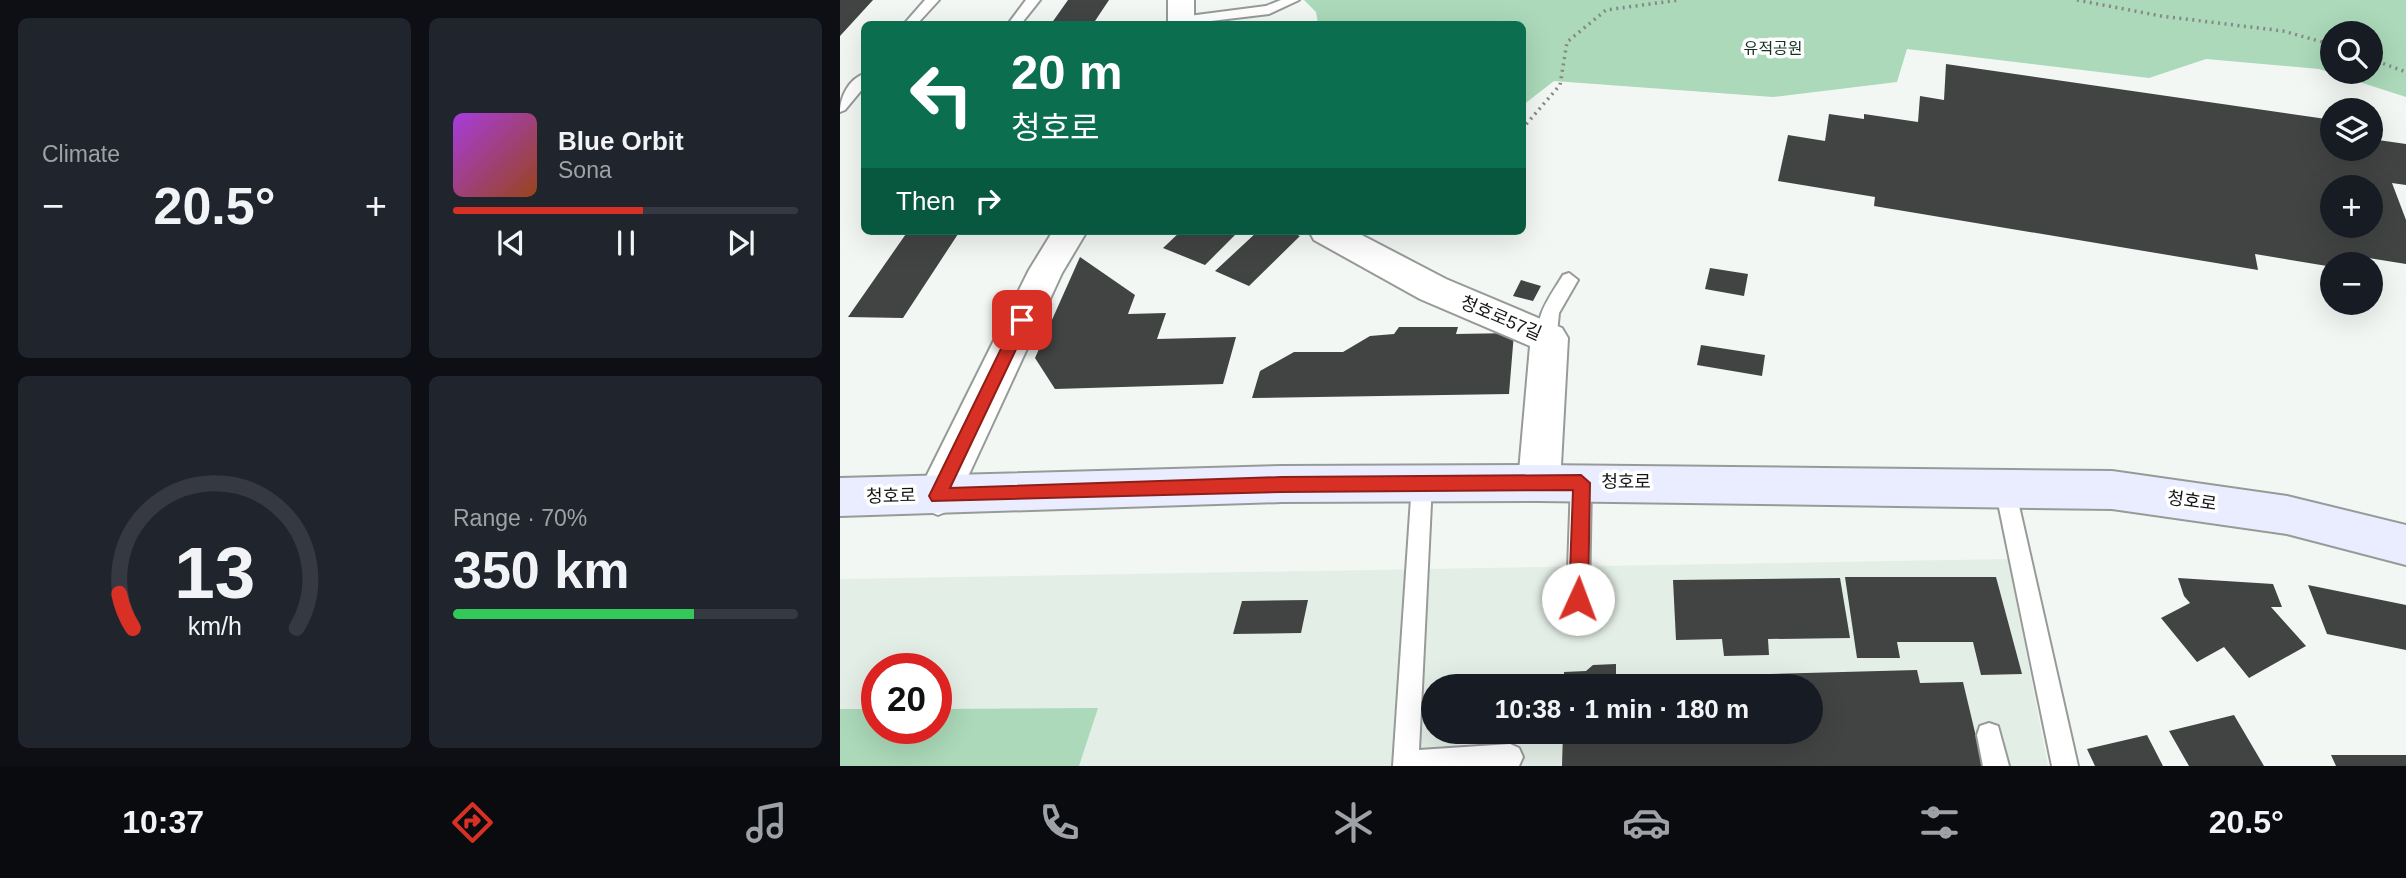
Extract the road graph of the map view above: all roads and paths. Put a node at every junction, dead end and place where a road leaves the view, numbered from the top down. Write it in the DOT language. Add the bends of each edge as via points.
graph roads {
  1 [pos="932,0"];
  2 [pos="1032,0"];
  3 [pos="1292,0"];
  4 [pos="1626,0"];
  5 [pos="1679,0"];
  6 [pos="2077,0"];
  7 [pos="1627,7"];
  8 [pos="1181,15"];
  9 [pos="914,21"];
  10 [pos="1016,21"];
  11 [pos="2320,40"];
  12 [pos="2383,63"];
  13 [pos="2406,72"];
  14 [pos="861,82"];
  15 [pos="861,100"];
  16 [pos="843,103"];
  17 [pos="1526,124"];
  18 [pos="1068,235"];
  19 [pos="1333,235"];
  20 [pos="1569,280"];
  21 [pos="1549,338"];
  22 [pos="1539,482"];
  23 [pos="1422,483"];
  24 [pos="1581,483"];
  25 [pos="2005,488"];
  26 [pos="938,496"];
  27 [pos="840,497"];
  28 [pos="2406,545"];
  29 [pos="1578,599"];
  30 [pos="1989,735"];
  31 [pos="1510,757"];
  32 [pos="1406,765"];
  33 [pos="1996,766"];
  34 [pos="2065,766"];
  1 -- 9 [label="lane"];
  2 -- 10 [label="lane"];
  3 -- 8 [label="lane" via="1269,10"];
  4 -- 7 [label="path"];
  5 -- 7 [label="path"];
  6 -- 11 [label="path" via="2137,12 2237,21"];
  7 -- 17 [label="path" via="1606,10 1567,42 1560,85"];
  12 -- 13 [label="path"];
  14 -- 16 [label="lane"];
  15 -- 16 [label="lane"];
  18 -- 26 [label="street" via="1046,270"];
  19 -- 21 [label="street, 청호로57길" via="1433,289"];
  20 -- 21 [label="lane" via="1550,313"];
  21 -- 22 [label="street, 청호로57길"];
  22 -- 23 [label="main road, 청호로"];
  22 -- 24 [label="main road, 청호로"];
  23 -- 26 [label="main road, 청호로"];
  23 -- 32 [label="lane"];
  24 -- 25 [label="main road, 청호로"];
  24 -- 29 [label="lane"];
  25 -- 28 [label="main road, 청호로" via="2112,490 2287,515"];
  25 -- 34 [label="lane"];
  26 -- 27 [label="main road, 청호로"];
  30 -- 33 [label="lane"];
  31 -- 32 [label="lane"];
}
